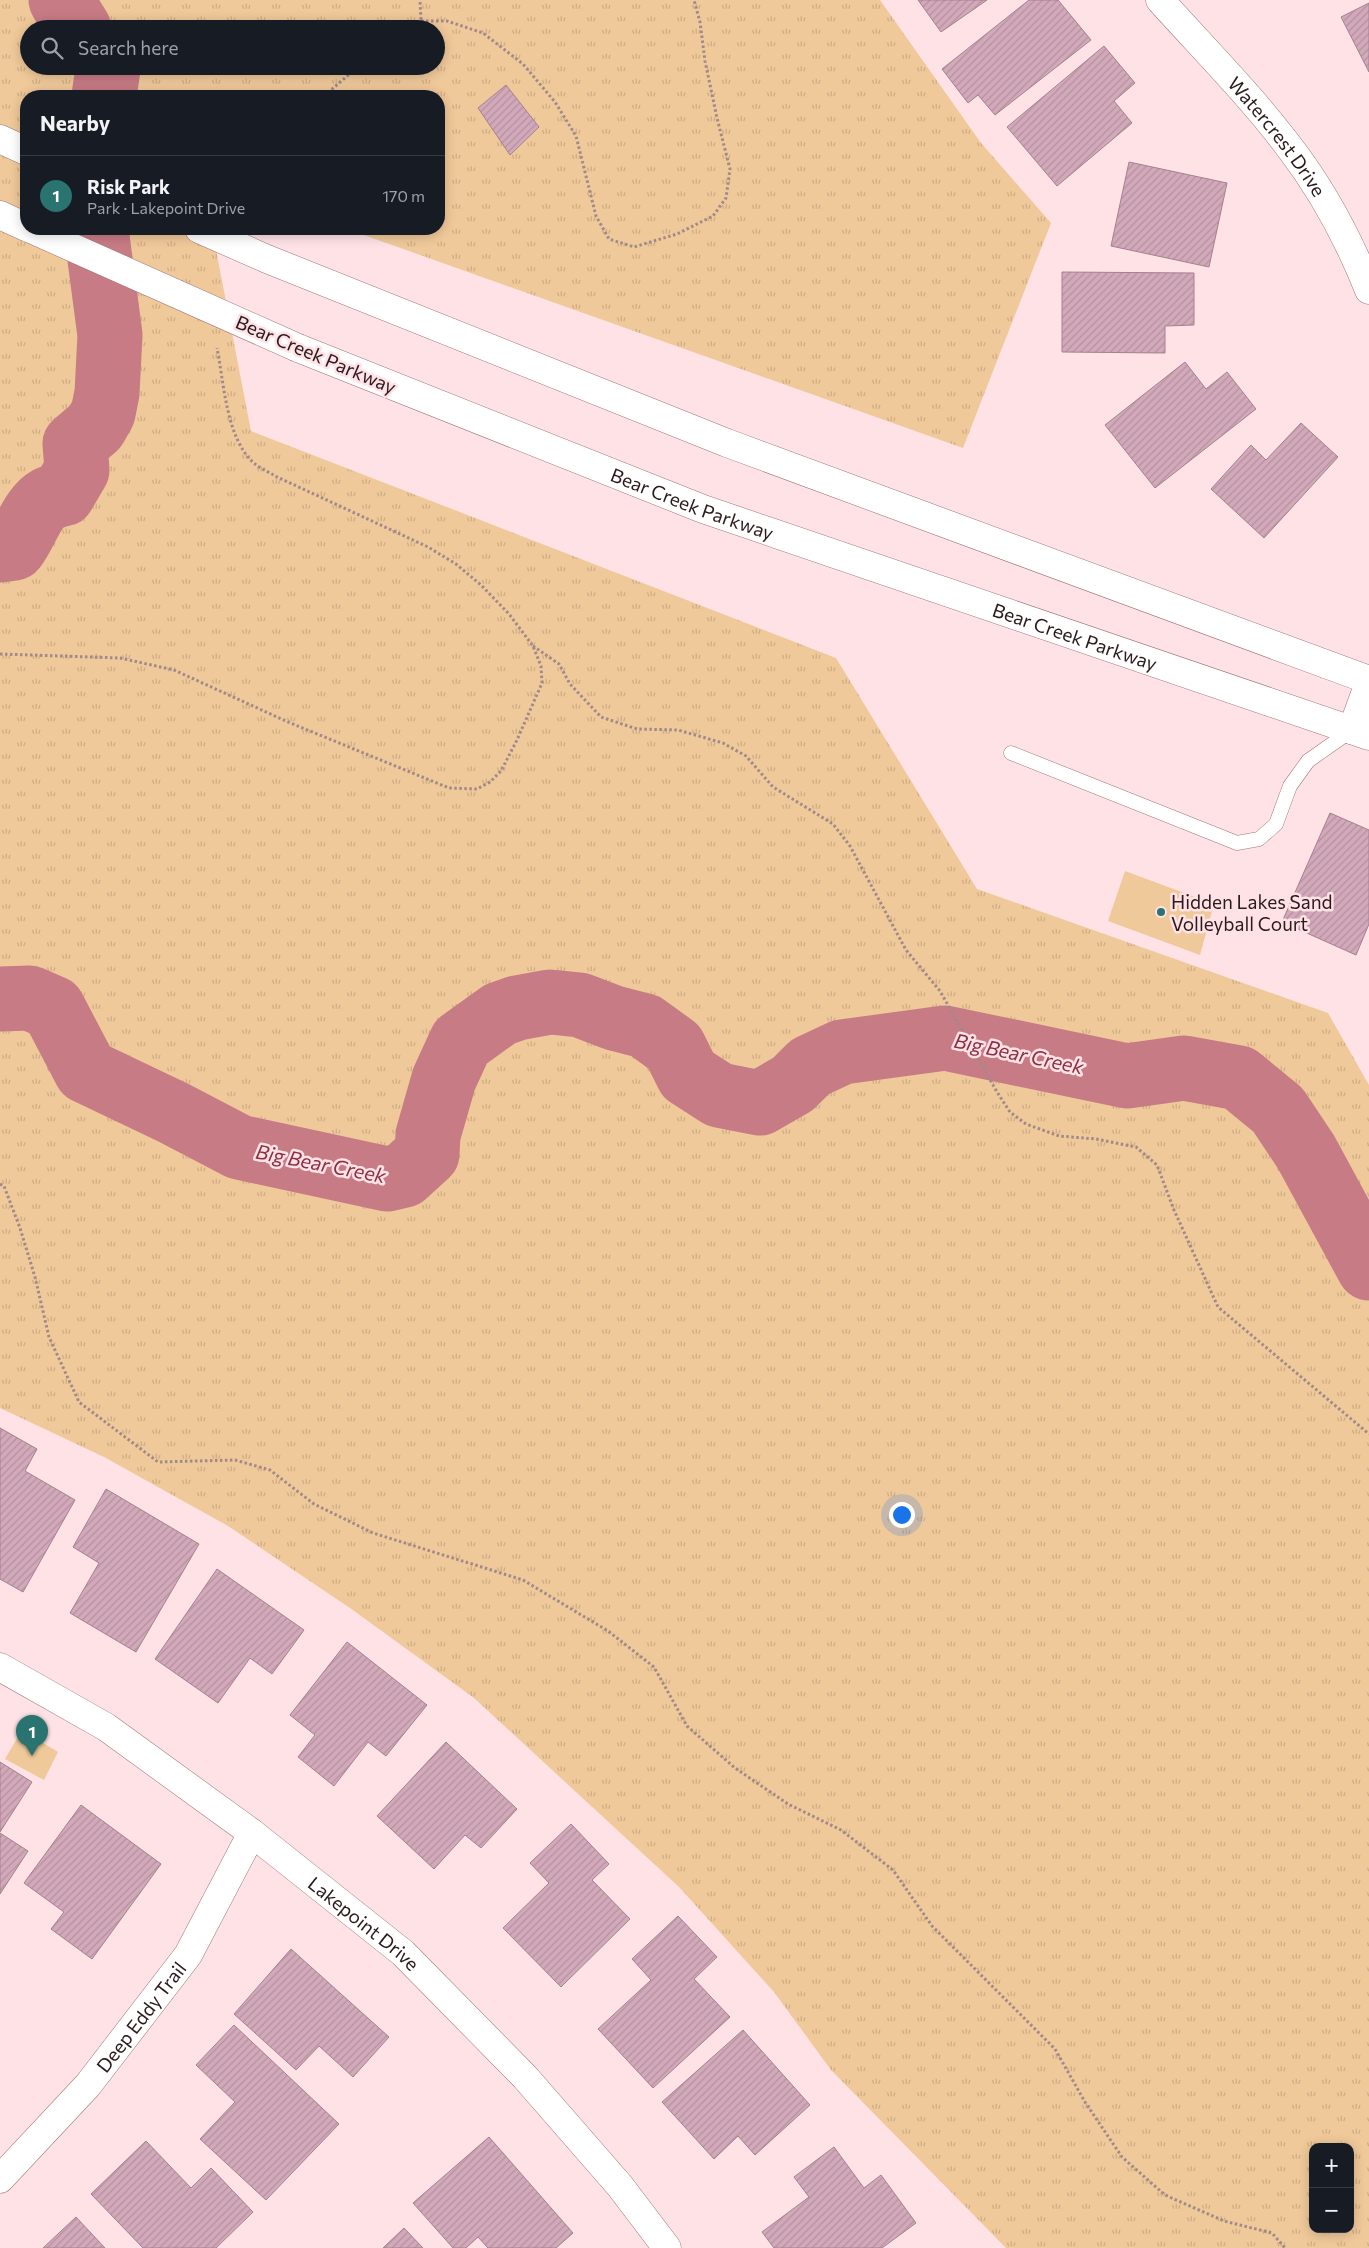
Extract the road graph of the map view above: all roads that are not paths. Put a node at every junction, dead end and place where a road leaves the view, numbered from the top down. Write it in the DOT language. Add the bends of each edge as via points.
graph roads {
  1 [pos="1160,0"];
  2 [pos="0,139"];
  3 [pos="20,148"];
  4 [pos="0,215"];
  5 [pos="20,224"];
  6 [pos="44,235"];
  7 [pos="213,235"];
  8 [pos="1369,290"];
  9 [pos="1369,681"];
  10 [pos="1361,733"];
  11 [pos="1011,752"];
  12 [pos="0,1667"];
  13 [pos="252,1832"];
  14 [pos="0,2179"];
  15 [pos="667,2248"];
  1 -- 8 [label="main road, Watercrest Drive" via="1291,148 1339,226"];
  2 -- 3 [label="main road"];
  4 -- 5 [label="main road"];
  6 -- 10 [label="main road, Bear Creek Parkway, bridge" via="298,348 703,509"];
  7 -- 9 [label="main road" via="727,443"];
  9 -- 10 [label="main road"];
  10 -- 11 [label="lane" via="1308,761 1290,786 1276,824 1259,839 1237,843"];
  12 -- 13 [label="main road, Lakepoint Drive" via="106,1727"];
  13 -- 14 [label="main road, Deep Eddy Trail" via="188,1954 88,2085"];
  13 -- 15 [label="main road, Lakepoint Drive" via="403,1953 525,2077 620,2186"];
}
